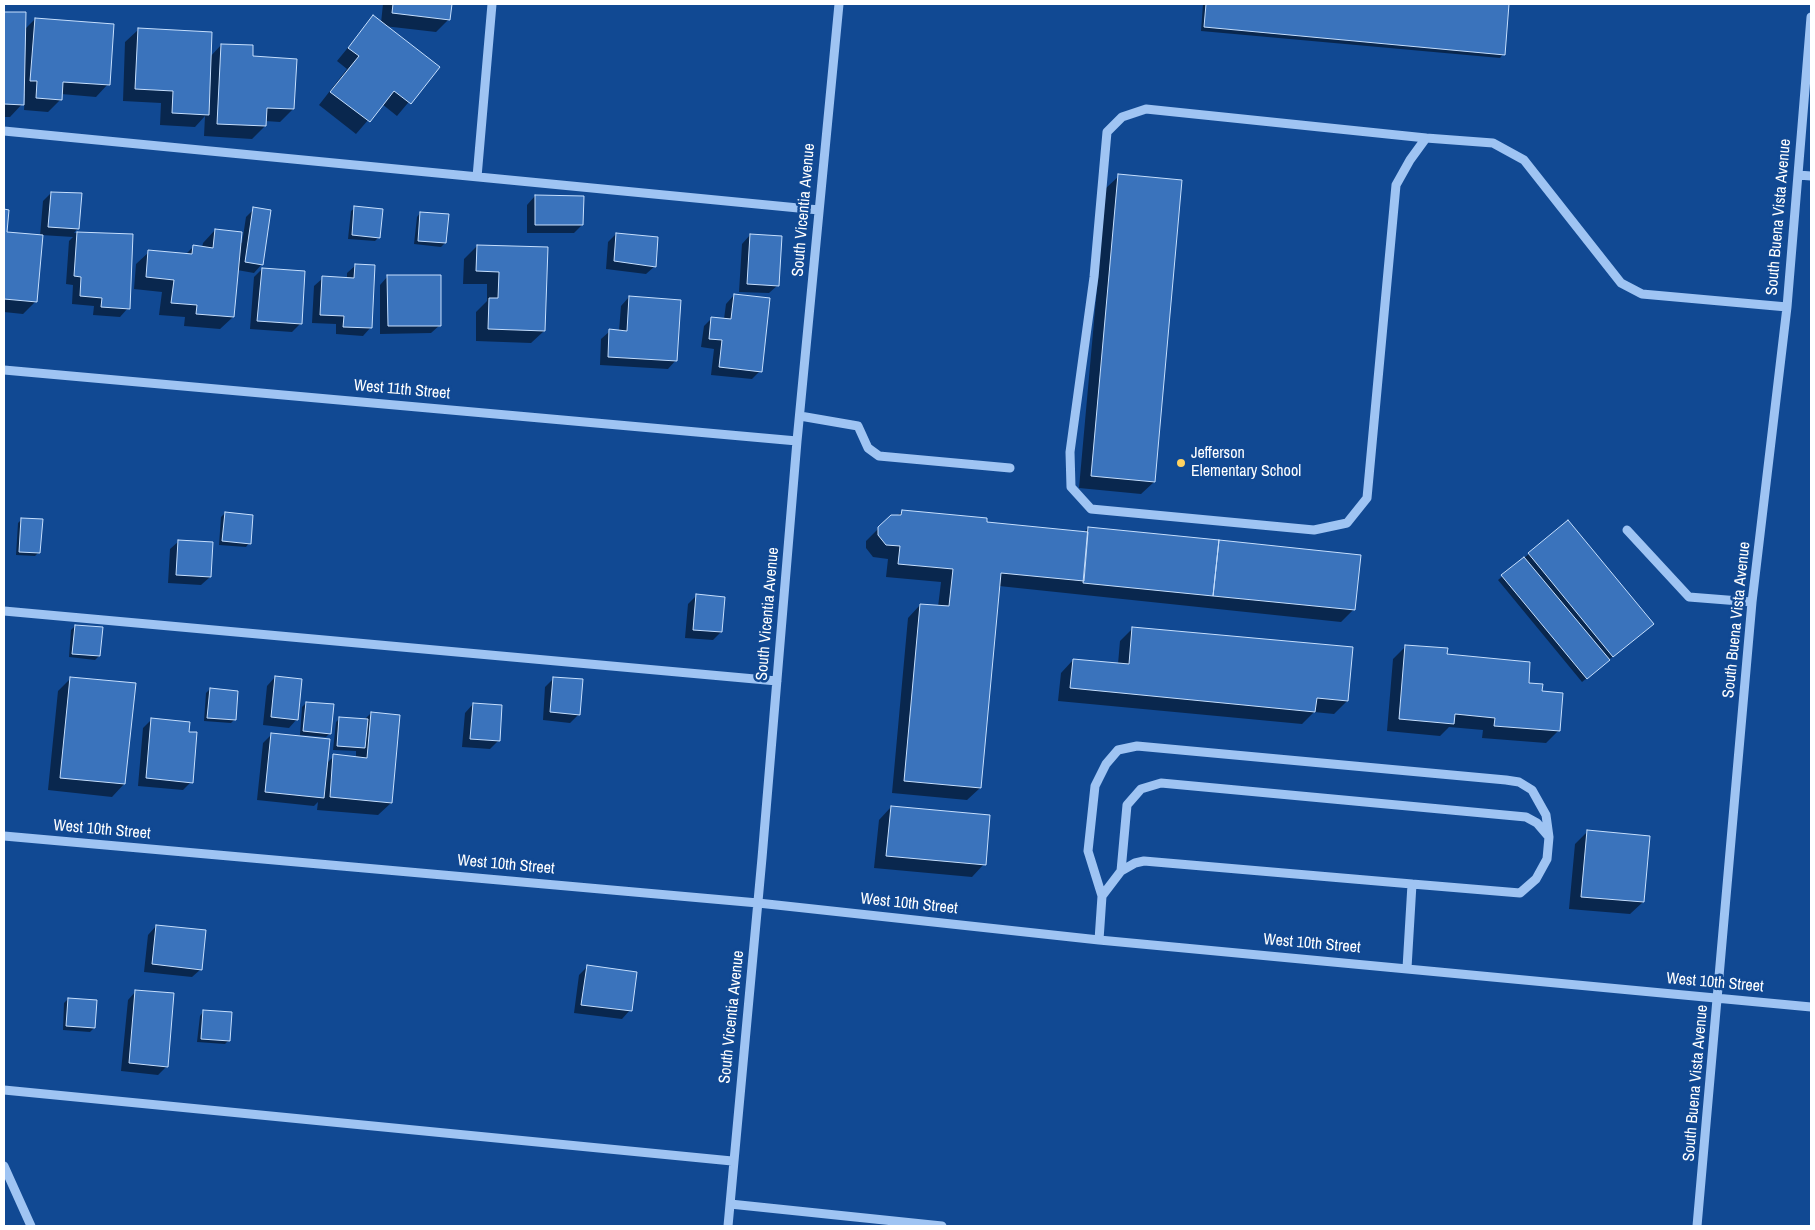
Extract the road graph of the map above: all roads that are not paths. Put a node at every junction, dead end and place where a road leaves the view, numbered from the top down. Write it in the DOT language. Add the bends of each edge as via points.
graph roads {
  1 [pos="492,4"];
  2 [pos="839,4"];
  3 [pos="1811,17"];
  4 [pos="4,131"];
  5 [pos="1426,138"];
  6 [pos="1798,175"];
  7 [pos="1811,176"];
  8 [pos="477,177"];
  9 [pos="820,210"];
  10 [pos="1787,307"];
  11 [pos="4,370"];
  12 [pos="800,416"];
  13 [pos="797,441"];
  14 [pos="1010,468"];
  15 [pos="1627,530"];
  16 [pos="1752,602"];
  17 [pos="4,612"];
  18 [pos="777,681"];
  19 [pos="4,836"];
  20 [pos="1549,837"];
  21 [pos="1122,871"];
  22 [pos="1412,884"];
  23 [pos="1102,896"];
  24 [pos="758,903"];
  25 [pos="1099,940"];
  26 [pos="1407,968"];
  27 [pos="1718,998"];
  28 [pos="1811,1007"];
  29 [pos="4,1090"];
  30 [pos="732,1161"];
  31 [pos="4,1166"];
  32 [pos="730,1204"];
  33 [pos="31,1226"];
  34 [pos="728,1226"];
  35 [pos="942,1226"];
  36 [pos="1698,1226"];
  1 -- 8 [label="street"];
  2 -- 9 [label="street, South Vicentia Avenue"];
  3 -- 6 [label="street, South Buena Vista Avenue"];
  4 -- 8 [label="street"];
  5 -- 5 [label="street" via="1396,185 1367,498 1347,523 1314,530 1091,509 1071,487 1070,452 1094,276 1107,132 1122,117 1146,109"];
  5 -- 10 [label="street" via="1493,143 1524,160 1622,283 1642,294"];
  6 -- 7 [label="street"];
  6 -- 10 [label="street, South Buena Vista Avenue"];
  8 -- 9 [label="street"];
  9 -- 12 [label="street, South Vicentia Avenue"];
  10 -- 16 [label="street, South Buena Vista Avenue"];
  11 -- 13 [label="street, West 11th Street"];
  12 -- 13 [label="street, South Vicentia Avenue"];
  12 -- 14 [label="street" via="858,426 868,448 879,456"];
  13 -- 18 [label="street, South Vicentia Avenue"];
  15 -- 16 [label="street" via="1689,597"];
  16 -- 27 [label="street, South Buena Vista Avenue"];
  17 -- 18 [label="street"];
  18 -- 24 [label="street, South Vicentia Avenue"];
  19 -- 24 [label="street, West 10th Street"];
  20 -- 21 [label="street" via="1537,823 1515,815 1161,783 1141,789 1127,805"];
  20 -- 22 [label="street" via="1543,869 1520,893"];
  20 -- 23 [label="street" via="1546,815 1540,802 1532,790 1519,782 1137,746 1118,750 1106,764 1095,786 1088,851"];
  21 -- 22 [label="street" via="1135,863 1153,861"];
  21 -- 23 [label="street"];
  22 -- 26 [label="street"];
  23 -- 25 [label="street"];
  24 -- 25 [label="street, West 10th Street"];
  24 -- 30 [label="street, South Vicentia Avenue"];
  25 -- 26 [label="street, West 10th Street"];
  26 -- 27 [label="street, West 10th Street"];
  27 -- 28 [label="street, West 10th Street"];
  27 -- 36 [label="street, South Buena Vista Avenue"];
  29 -- 30 [label="street"];
  30 -- 32 [label="street, South Vicentia Avenue"];
  31 -- 33 [label="street"];
  32 -- 34 [label="street, South Vicentia Avenue"];
  32 -- 35 [label="street"];
}
